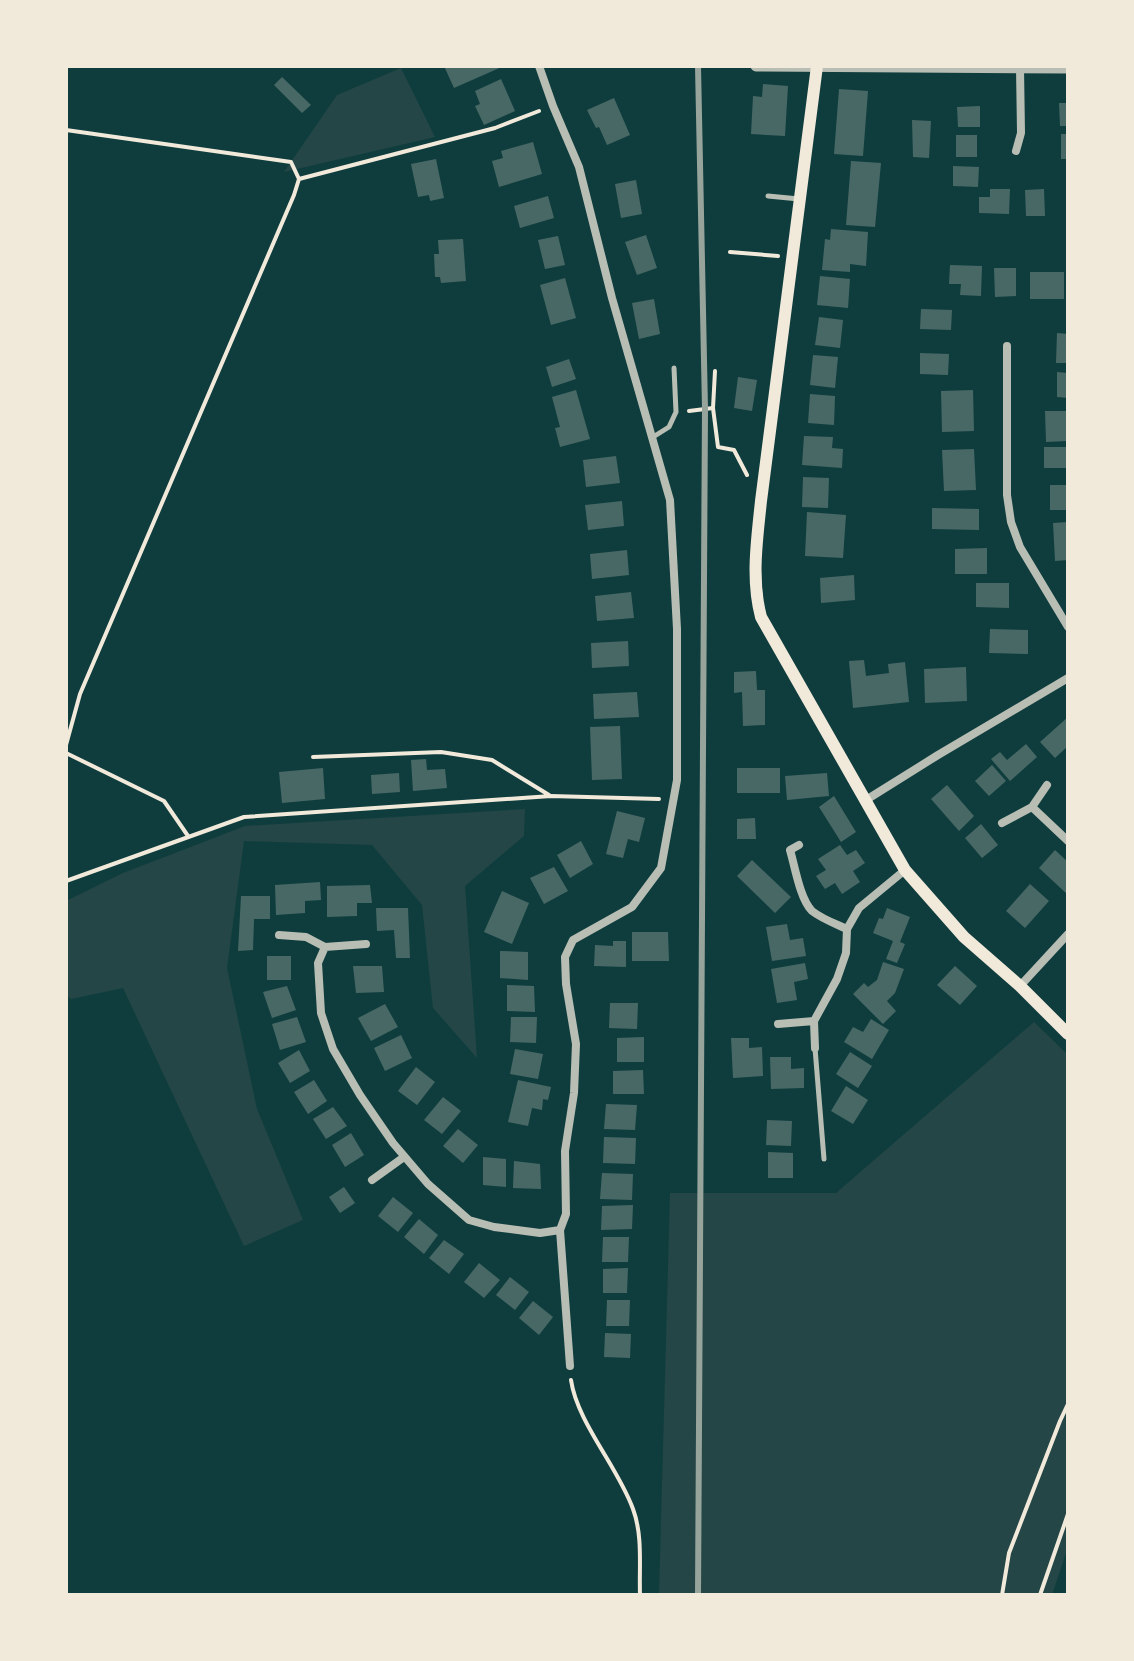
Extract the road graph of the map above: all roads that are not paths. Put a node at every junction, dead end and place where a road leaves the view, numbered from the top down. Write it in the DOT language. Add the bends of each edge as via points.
graph roads {
  1 [pos="539,66"];
  2 [pos="756,66"];
  3 [pos="817,66"];
  4 [pos="1020,68"];
  5 [pos="1068,68"];
  6 [pos="1016,151"];
  7 [pos="768,196"];
  8 [pos="800,199"];
  9 [pos="1007,346"];
  10 [pos="674,368"];
  11 [pos="653,437"];
  12 [pos="1068,627"];
  13 [pos="1068,678"];
  14 [pos="1047,785"];
  15 [pos="866,800"];
  16 [pos="1032,807"];
  17 [pos="1002,823"];
  18 [pos="1068,841"];
  19 [pos="799,845"];
  20 [pos="905,870"];
  21 [pos="847,929"];
  22 [pos="1068,934"];
  23 [pos="279,935"];
  24 [pos="366,944"];
  25 [pos="325,947"];
  26 [pos="1020,986"];
  27 [pos="814,1021"];
  28 [pos="778,1024"];
  29 [pos="1068,1034"];
  30 [pos="815,1048"];
  31 [pos="404,1157"];
  32 [pos="824,1159"];
  33 [pos="372,1180"];
  34 [pos="560,1230"];
  35 [pos="570,1366"];
  1 -- 11 [label="street" via="579,167"];
  2 -- 3 [label="street"];
  3 -- 4 [label="street"];
  3 -- 8 [label="main road"];
  4 -- 5 [label="street"];
  4 -- 6 [label="street" via="1021,133"];
  7 -- 8 [label="lane"];
  8 -- 15 [label="main road" via="761,501 757,600 761,617"];
  9 -- 12 [label="street" via="1011,522 1020,547"];
  10 -- 11 [label="lane" via="676,412 669,427"];
  11 -- 34 [label="street" via="670,500 677,780 661,868 632,907 573,940 565,957 576,1044 565,1151 566,1214"];
  13 -- 15 [label="street"];
  14 -- 16 [label="street"];
  15 -- 20 [label="main road"];
  16 -- 17 [label="street"];
  16 -- 18 [label="street"];
  19 -- 21 [label="street" via="790,850 804,899 821,917"];
  20 -- 21 [label="street" via="859,908"];
  20 -- 26 [label="main road" via="964,937"];
  21 -- 27 [label="street" via="837,979"];
  22 -- 26 [label="street"];
  23 -- 25 [label="street" via="306,937"];
  24 -- 25 [label="street"];
  25 -- 31 [label="street" via="318,963 321,1013 333,1049"];
  26 -- 29 [label="main road"];
  27 -- 28 [label="street"];
  27 -- 30 [label="street"];
  30 -- 32 [label="lane"];
  31 -- 33 [label="street"];
  31 -- 34 [label="street" via="469,1220 540,1233"];
  34 -- 35 [label="street"];
}
